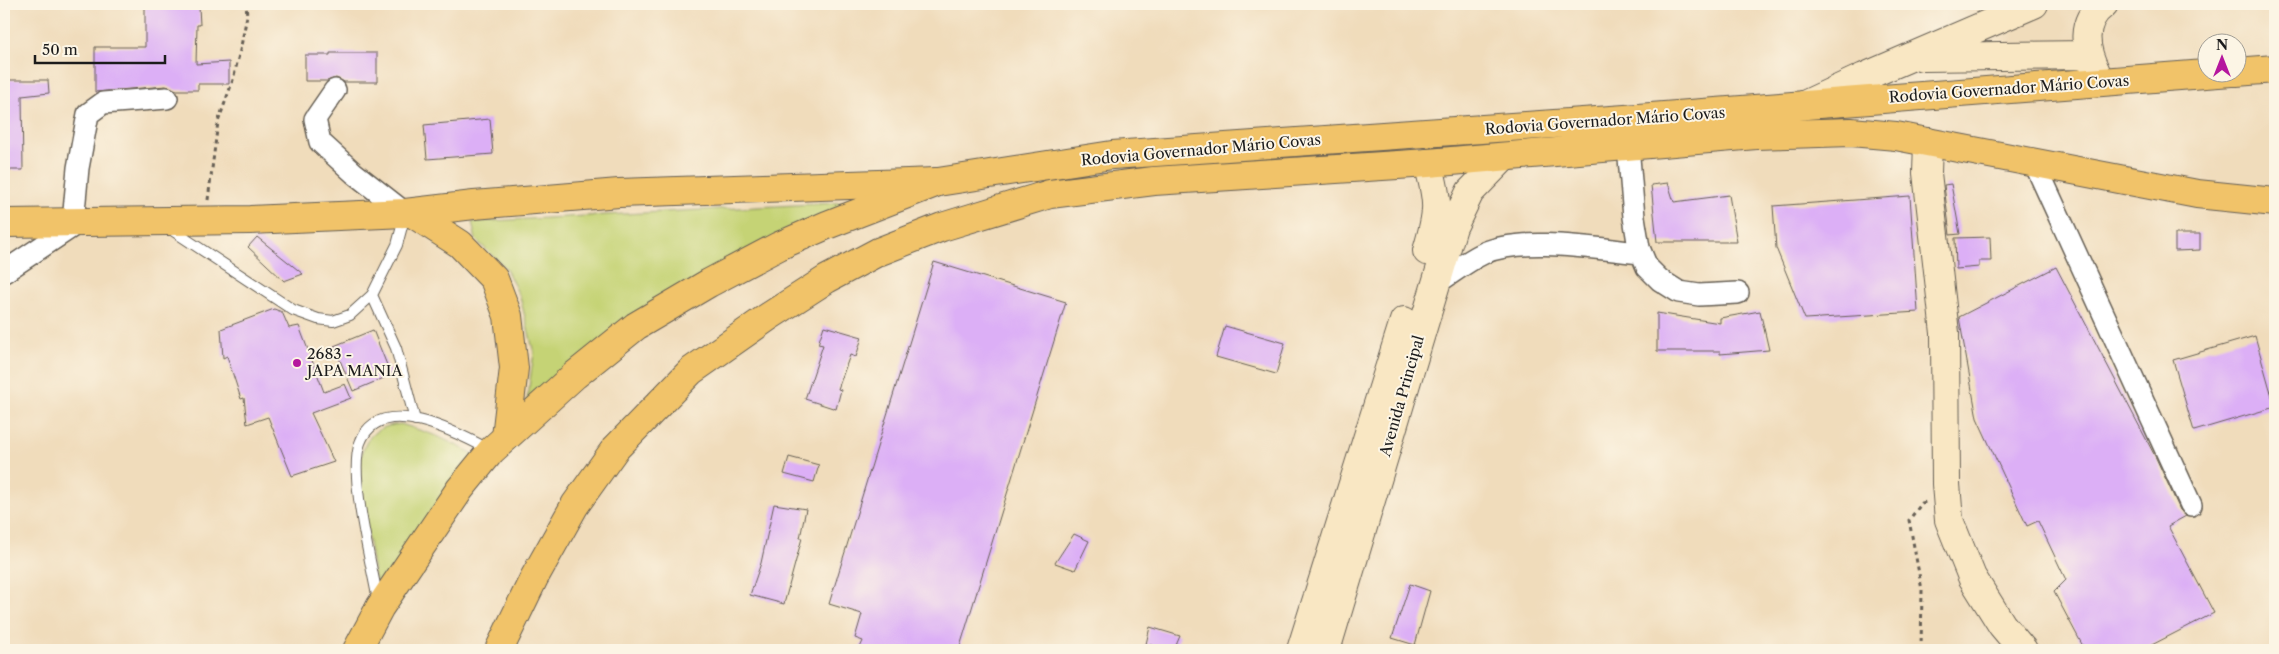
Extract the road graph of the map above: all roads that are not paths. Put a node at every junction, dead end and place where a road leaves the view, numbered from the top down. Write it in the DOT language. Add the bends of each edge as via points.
graph roads {
  1 [pos="2034,4"];
  2 [pos="2104,4"];
  3 [pos="2088,55"];
  4 [pos="1909,58"];
  5 [pos="2275,69"];
  6 [pos="2246,71"];
  7 [pos="2196,75"];
  8 [pos="2101,82"];
  9 [pos="335,90"];
  10 [pos="167,98"];
  11 [pos="1804,105"];
  12 [pos="1928,142"];
  13 [pos="1628,146"];
  14 [pos="1504,157"];
  15 [pos="1428,163"];
  16 [pos="2035,164"];
  17 [pos="938,182"];
  18 [pos="2275,202"];
  19 [pos="409,213"];
  20 [pos="158,220"];
  21 [pos="76,222"];
  22 [pos="4,223"];
  23 [pos="1641,252"];
  24 [pos="4,272"];
  25 [pos="1738,293"];
  26 [pos="1425,294"];
  27 [pos="372,295"];
  28 [pos="415,420"];
  29 [pos="498,444"];
  30 [pos="2191,505"];
  31 [pos="380,607"];
  32 [pos="357,650"];
  33 [pos="499,650"];
  34 [pos="1301,650"];
  35 [pos="1326,650"];
  36 [pos="2023,650"];
  1 -- 4 [label="street"];
  2 -- 3 [label="street" via="2088,22"];
  3 -- 4 [label="street"];
  3 -- 8 [label="street"];
  4 -- 11 [label="street"];
  5 -- 6 [label="main road"];
  7 -- 8 [label="main road, Rodovia Governador Mário Covas"];
  8 -- 11 [label="main road, Rodovia Governador Mário Covas"];
  9 -- 19 [label="street" via="315,119 320,142 354,173"];
  10 -- 21 [label="street" via="103,103 88,114 78,168"];
  11 -- 17 [label="main road, Rodovia Governador Mário Covas" via="1112,155"];
  12 -- 13 [label="main road, Rodovia Governador Mário Covas" via="1851,132 1807,132"];
  12 -- 16 [label="main road, Rodovia Governador Mário Covas"];
  12 -- 36 [label="street" via="1927,173 1944,333 1949,520 1972,577 2002,625"];
  13 -- 14 [label="main road, Rodovia Governador Mário Covas"];
  13 -- 23 [label="street" via="1634,218"];
  14 -- 15 [label="main road, Rodovia Governador Mário Covas"];
  14 -- 26 [label="street, Avenida Principal" via="1460,207"];
  15 -- 26 [label="street, Avenida Principal" via="1437,208"];
  15 -- 33 [label="main road, Rodovia Governador Mário Covas" via="1154,181 1050,194 942,227 878,252 827,279 691,371 615,449 575,505"];
  16 -- 18 [label="main road, Rodovia Governador Mário Covas" via="2197,194"];
  16 -- 30 [label="street"];
  17 -- 19 [label="main road" via="629,193"];
  17 -- 29 [label="main road, Rodovia Governador Mário Covas" via="779,246 636,326 574,375"];
  19 -- 20 [label="main road"];
  19 -- 27 [label="lane"];
  19 -- 29 [label="main road" via="460,244 494,279 508,316 514,368"];
  20 -- 21 [label="main road"];
  20 -- 27 [label="lane" via="293,310 318,319 333,321 350,316"];
  21 -- 22 [label="main road"];
  21 -- 24 [label="street"];
  23 -- 25 [label="street" via="1647,267 1679,292 1699,295"];
  23 -- 26 [label="street" via="1510,246 1484,253"];
  26 -- 34 [label="street, Avenida Principal"];
  26 -- 35 [label="street, Avenida Principal"];
  27 -- 28 [label="lane" via="396,348"];
  28 -- 29 [label="lane"];
  28 -- 31 [label="lane" via="381,420 368,429 360,443 356,469 359,496"];
  29 -- 31 [label="main road, Rodovia Governador Mário Covas" via="460,489"];
  31 -- 32 [label="main road, Rodovia Governador Mário Covas"];
}
